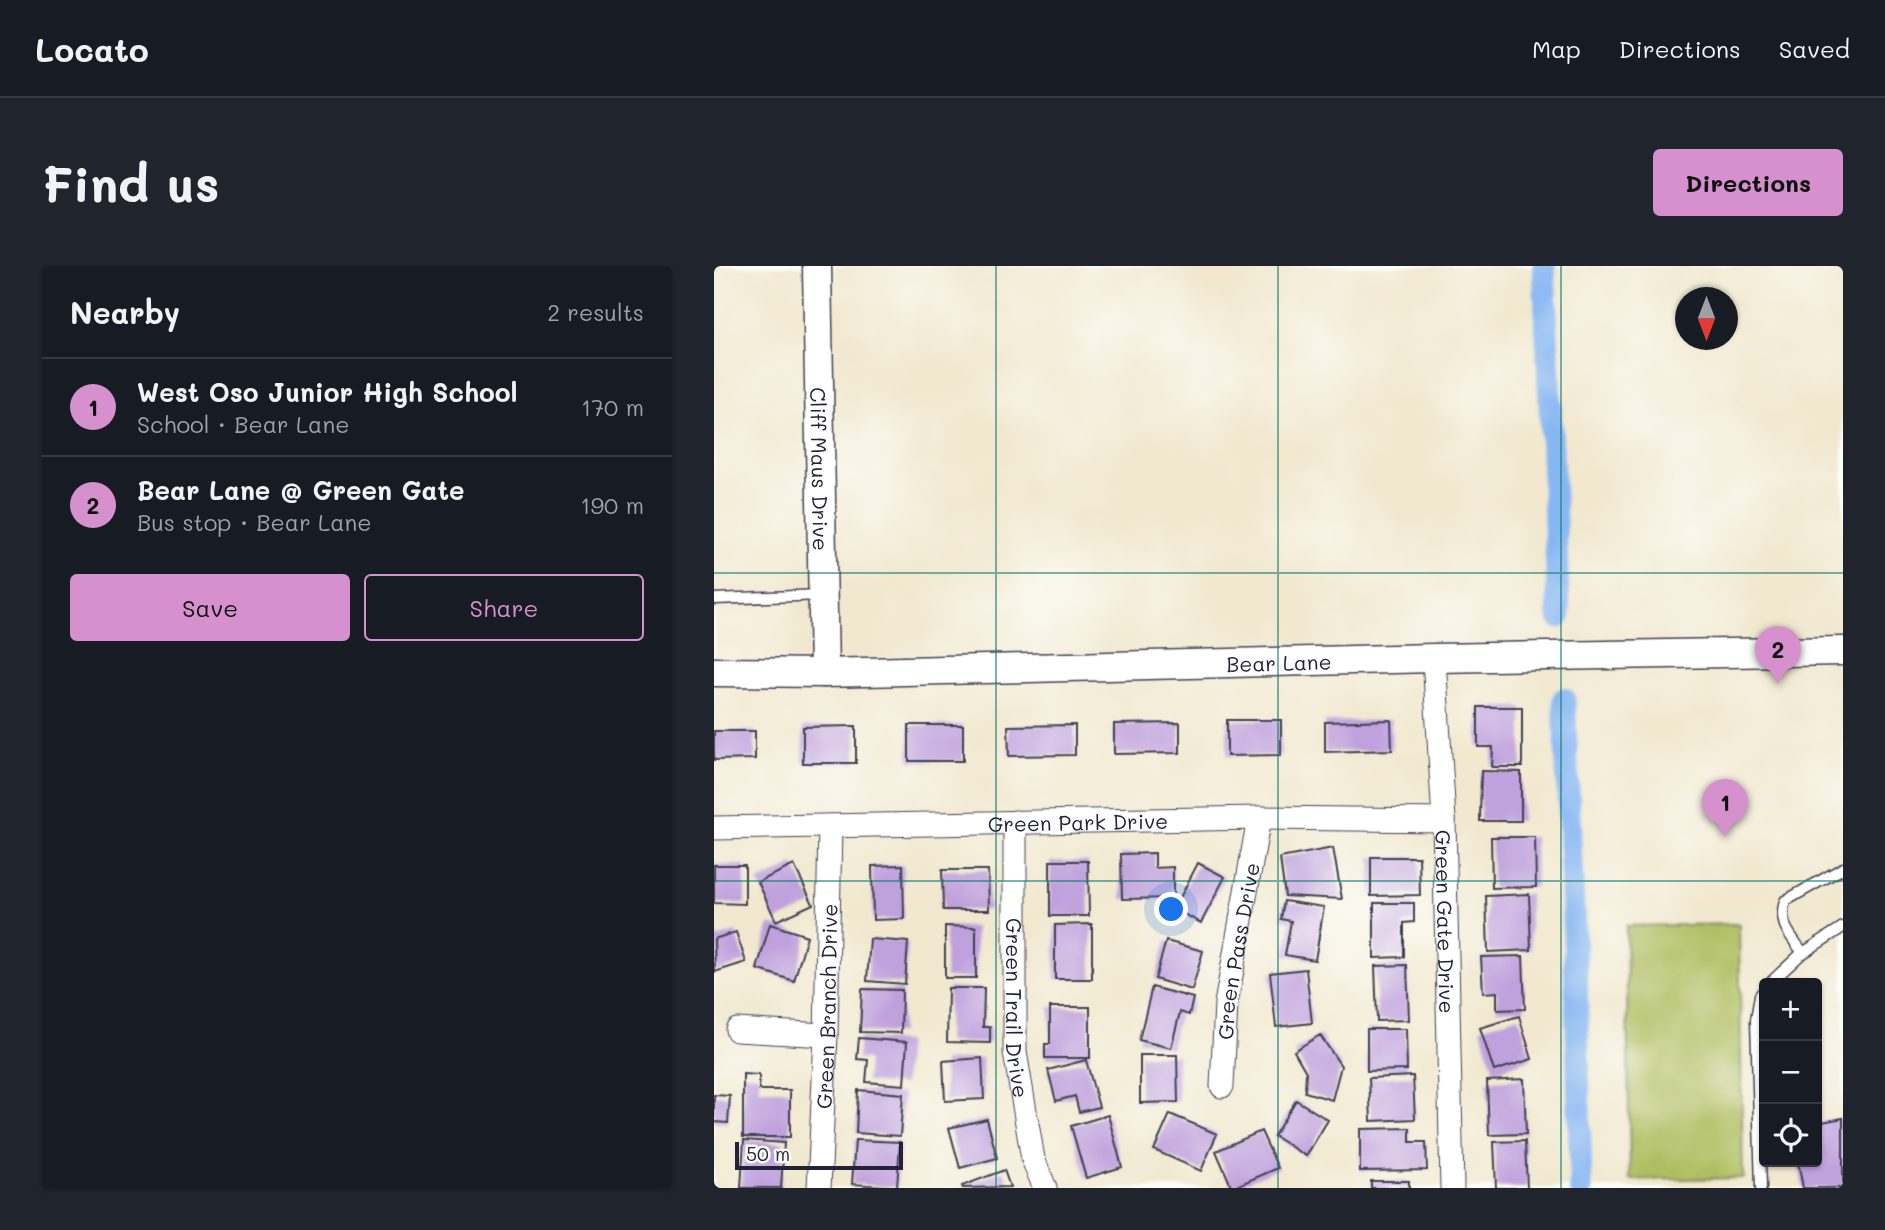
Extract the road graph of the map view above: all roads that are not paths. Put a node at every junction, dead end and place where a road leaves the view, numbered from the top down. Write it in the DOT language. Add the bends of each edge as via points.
graph roads {
  1 [pos="817,266"];
  2 [pos="822,594"];
  3 [pos="714,599"];
  4 [pos="1843,650"];
  5 [pos="1434,657"];
  6 [pos="714,672"];
  7 [pos="824,673"];
  8 [pos="1259,818"];
  9 [pos="1444,820"];
  10 [pos="1015,822"];
  11 [pos="830,825"];
  12 [pos="714,828"];
  13 [pos="1843,869"];
  14 [pos="1843,927"];
  15 [pos="1803,953"];
  16 [pos="1776,978"];
  17 [pos="1759,1001"];
  18 [pos="737,1030"];
  19 [pos="826,1035"];
  20 [pos="1222,1086"];
  21 [pos="819,1188"];
  22 [pos="1045,1188"];
  23 [pos="1452,1188"];
  24 [pos="1761,1188"];
  1 -- 2 [label="street, Cliff Maus Drive"];
  2 -- 3 [label="lane"];
  2 -- 7 [label="street, Cliff Maus Drive"];
  4 -- 5 [label="street, Bear Lane"];
  5 -- 7 [label="street, Bear Lane"];
  5 -- 9 [label="street, Green Gate Drive"];
  6 -- 7 [label="street, Bear Lane"];
  8 -- 9 [label="street, Green Park Drive"];
  8 -- 10 [label="street, Green Park Drive"];
  8 -- 20 [label="street, Green Pass Drive" via="1226,1004"];
  9 -- 23 [label="street, Green Gate Drive"];
  10 -- 11 [label="street, Green Park Drive"];
  10 -- 22 [label="street, Green Trail Drive" via="1015,1052 1033,1159"];
  11 -- 12 [label="street, Green Park Drive"];
  11 -- 19 [label="street, Green Branch Drive"];
  13 -- 15 [label="lane" via="1785,901 1783,923"];
  14 -- 15 [label="lane"];
  15 -- 16 [label="lane"];
  17 -- 24 [label="lane"];
  18 -- 19 [label="street"];
  19 -- 21 [label="street, Green Branch Drive"];
}
